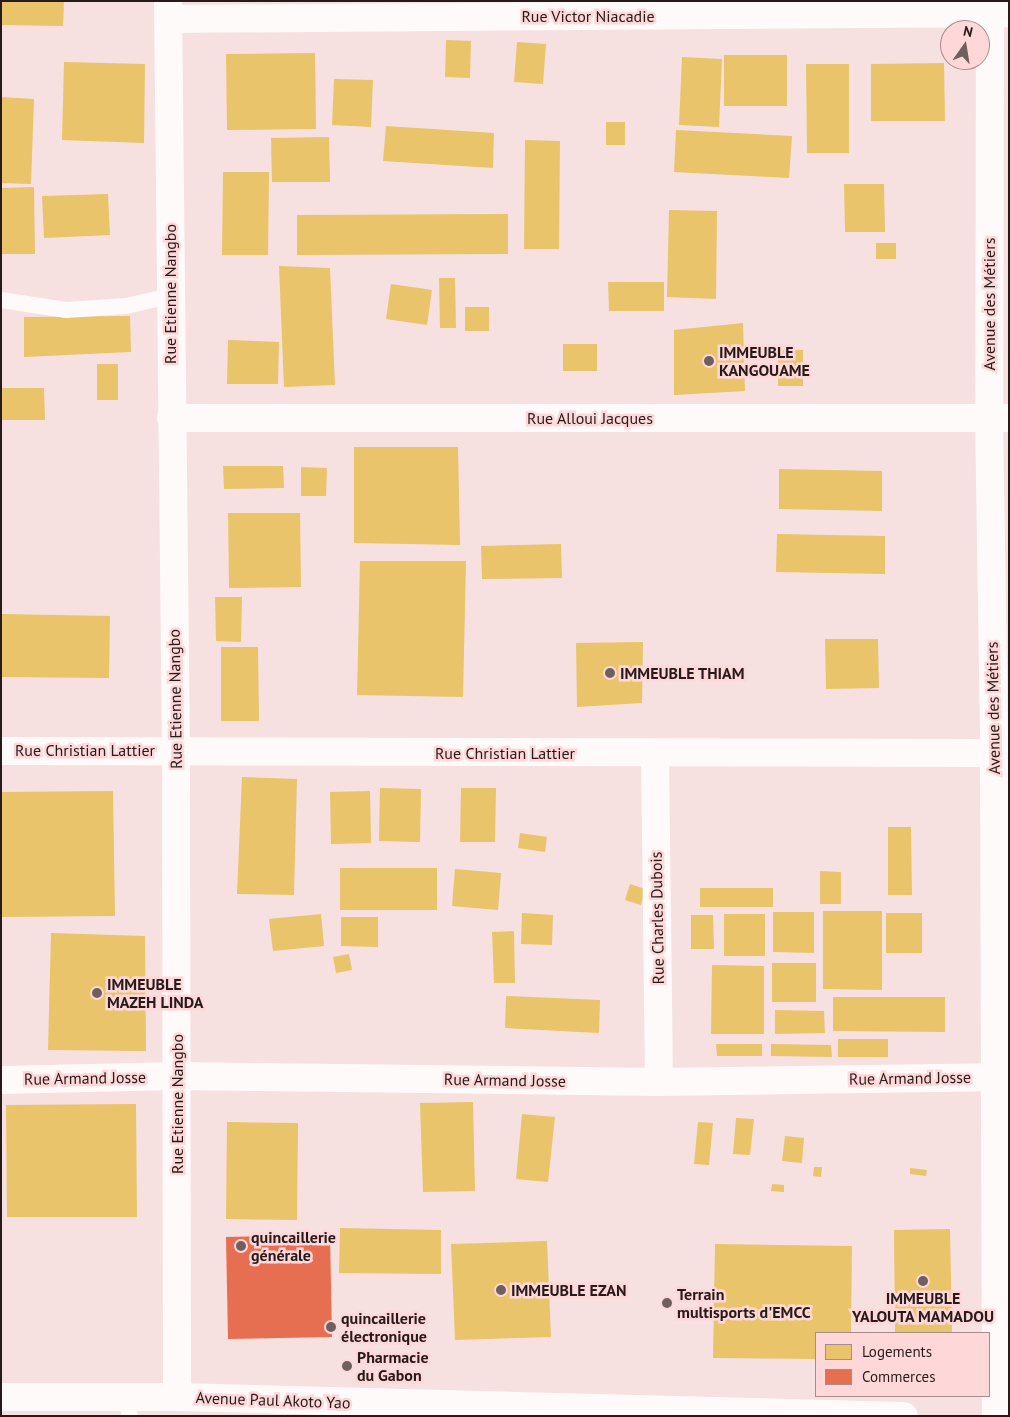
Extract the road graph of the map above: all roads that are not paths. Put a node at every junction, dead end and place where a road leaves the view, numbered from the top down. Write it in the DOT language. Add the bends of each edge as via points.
graph roads {
  1 [pos="996,9"];
  2 [pos="168,10"];
  3 [pos="170,296"];
  4 [pos="1,300"];
  5 [pos="171,418"];
  6 [pos="999,418"];
  7 [pos="176,750"];
  8 [pos="1,751"];
  9 [pos="1001,753"];
  10 [pos="655,754"];
  11 [pos="178,1076"];
  12 [pos="1002,1076"];
  13 [pos="1,1080"];
  14 [pos="659,1082"];
  15 [pos="177,1397"];
  16 [pos="1,1398"];
  17 [pos="128,1406"];
  18 [pos="225,1407"];
  19 [pos="620,1412"];
  20 [pos="904,1416"];
  21 [pos="996,1416"];
  1 -- 2 [label="street, Rue Victor Niacadie"];
  1 -- 6 [label="street, Avenue des Métiers"];
  2 -- 3 [label="street, Rue Etienne Nangbo"];
  3 -- 4 [label="lane" via="126,306 66,310"];
  3 -- 5 [label="street, Rue Etienne Nangbo"];
  5 -- 6 [label="street, Rue Alloui Jacques"];
  5 -- 7 [label="street, Rue Etienne Nangbo"];
  6 -- 9 [label="street, Avenue des Métiers"];
  7 -- 8 [label="street, Rue Christian Lattier"];
  7 -- 10 [label="street, Rue Christian Lattier"];
  7 -- 11 [label="street, Rue Etienne Nangbo"];
  9 -- 10 [label="street, Rue Christian Lattier"];
  9 -- 12 [label="street, Avenue des Métiers"];
  10 -- 14 [label="street, Rue Charles Dubois"];
  11 -- 13 [label="street, Rue Armand Josse"];
  11 -- 14 [label="street, Rue Armand Josse"];
  11 -- 15 [label="street, Rue Etienne Nangbo"];
  12 -- 14 [label="street, Rue Armand Josse"];
  12 -- 21 [label="street, Avenue des Métiers"];
  15 -- 17 [label="street, Avenue Paul Akoto Yao"];
  15 -- 18 [label="street, Avenue Paul Akoto Yao"];
  16 -- 17 [label="street, Avenue Paul Akoto Yao"];
  18 -- 19 [label="street, Avenue Paul Akoto Yao"];
  19 -- 20 [label="street, Avenue Paul Akoto Yao"];
}
